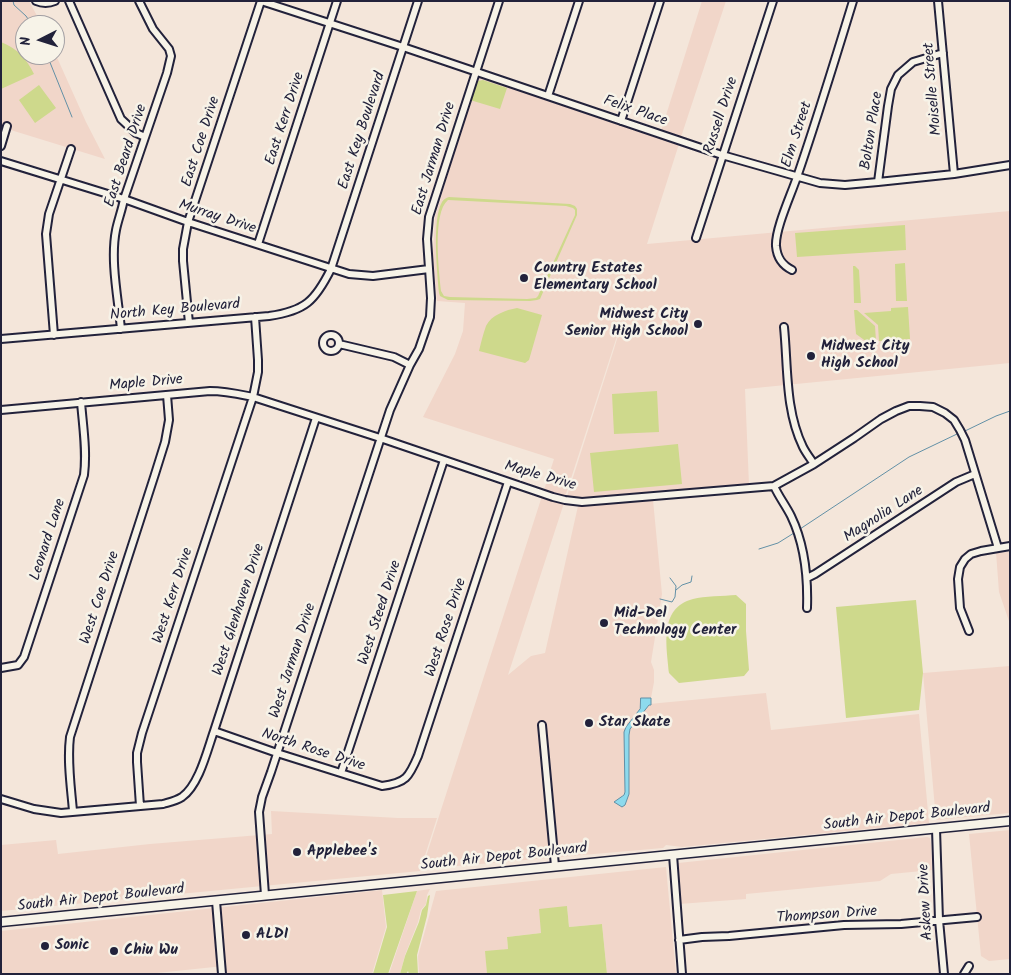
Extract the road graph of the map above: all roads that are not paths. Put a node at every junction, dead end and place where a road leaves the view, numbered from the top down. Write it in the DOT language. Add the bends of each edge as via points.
graph roads {
  1 [pos="36,1"];
  2 [pos="54,1"];
  3 [pos="69,1"];
  4 [pos="139,1"];
  5 [pos="261,1"];
  6 [pos="337,1"];
  7 [pos="418,1"];
  8 [pos="499,1"];
  9 [pos="579,1"];
  10 [pos="660,1"];
  11 [pos="773,1"];
  12 [pos="853,1"];
  13 [pos="938,1"];
  14 [pos="330,23"];
  15 [pos="403,47"];
  16 [pos="943,53"];
  17 [pos="476,72"];
  18 [pos="548,96"];
  19 [pos="621,121"];
  20 [pos="7,126"];
  21 [pos="145,137"];
  22 [pos="1,146"];
  23 [pos="71,149"];
  24 [pos="722,155"];
  25 [pos="1,161"];
  26 [pos="1010,165"];
  27 [pos="954,174"];
  28 [pos="797,177"];
  29 [pos="60,180"];
  30 [pos="878,182"];
  31 [pos="124,200"];
  32 [pos="188,222"];
  33 [pos="696,238"];
  34 [pos="258,244"];
  35 [pos="331,269"];
  36 [pos="429,269"];
  37 [pos="792,270"];
  38 [pos="255,317"];
  39 [pos="188,323"];
  40 [pos="784,327"];
  41 [pos="121,329"];
  42 [pos="54,334"];
  43 [pos="1,339"];
  44 [pos="339,344"];
  45 [pos="410,365"];
  46 [pos="167,394"];
  47 [pos="253,397"];
  48 [pos="81,402"];
  49 [pos="1,410"];
  50 [pos="316,418"];
  51 [pos="380,438"];
  52 [pos="444,460"];
  53 [pos="814,464"];
  54 [pos="975,474"];
  55 [pos="508,482"];
  56 [pos="774,486"];
  57 [pos="1010,546"];
  58 [pos="998,548"];
  59 [pos="807,578"];
  60 [pos="807,608"];
  61 [pos="969,631"];
  62 [pos="1,668"];
  63 [pos="542,725"];
  64 [pos="214,731"];
  65 [pos="277,753"];
  66 [pos="341,773"];
  67 [pos="404,780"];
  68 [pos="1,800"];
  69 [pos="140,806"];
  70 [pos="73,811"];
  71 [pos="1010,822"];
  72 [pos="936,829"];
  73 [pos="673,855"];
  74 [pos="555,866"];
  75 [pos="265,895"];
  76 [pos="216,901"];
  77 [pos="976,916"];
  78 [pos="939,920"];
  79 [pos="1,922"];
  80 [pos="679,940"];
  81 [pos="969,966"];
  82 [pos="222,974"];
  83 [pos="682,974"];
  84 [pos="944,974"];
  85 [pos="964,974"];
  1 -- 2 [label="street" via="48,4"];
  3 -- 21 [label="street" via="121,119"];
  4 -- 21 [label="street, East Beard Drive" via="171,56"];
  5 -- 14 [label="street, Felix Place"];
  5 -- 32 [label="street, East Coe Drive"];
  6 -- 14 [label="street, East Kerr Drive"];
  7 -- 15 [label="street, East Key Boulevard"];
  8 -- 17 [label="street, East Jarman Drive"];
  9 -- 18 [label="street"];
  10 -- 19 [label="street"];
  11 -- 24 [label="street, Russell Drive"];
  12 -- 28 [label="street, Elm Street"];
  13 -- 16 [label="street, Moiselle Street"];
  14 -- 15 [label="street, Felix Place"];
  14 -- 34 [label="street, East Kerr Drive"];
  15 -- 17 [label="street, Felix Place"];
  15 -- 35 [label="street, East Key Boulevard"];
  16 -- 27 [label="street, Moiselle Street"];
  16 -- 30 [label="street, Bolton Place" via="913,62 898,75 891,89"];
  17 -- 18 [label="street, Felix Place"];
  17 -- 36 [label="street, East Jarman Drive" via="429,217 426,239"];
  18 -- 19 [label="street, Felix Place"];
  19 -- 24 [label="street, Felix Place"];
  20 -- 22 [label="street"];
  21 -- 31 [label="street, East Beard Drive"];
  23 -- 29 [label="street"];
  24 -- 28 [label="street, Felix Place"];
  24 -- 33 [label="street, Russell Drive"];
  25 -- 29 [label="street, Murray Drive"];
  26 -- 27 [label="street, Felix Place"];
  27 -- 30 [label="street, Felix Place"];
  28 -- 30 [label="street, Felix Place" via="834,185"];
  28 -- 37 [label="street, Elm Street" via="776,239 778,257"];
  29 -- 31 [label="street, Murray Drive"];
  29 -- 42 [label="street" via="46,234"];
  31 -- 32 [label="street, Murray Drive"];
  31 -- 41 [label="street, East Beard Drive" via="116,229 114,258"];
  32 -- 34 [label="street, Murray Drive"];
  32 -- 39 [label="street, East Coe Drive" via="183,261"];
  34 -- 35 [label="street, Murray Drive"];
  35 -- 36 [label="street, Murray Drive" via="373,276"];
  35 -- 38 [label="street, North Key Boulevard" via="310,302 286,314"];
  36 -- 45 [label="street, East Jarman Drive" via="430,316"];
  38 -- 39 [label="street, North Key Boulevard"];
  38 -- 47 [label="street" via="258,372"];
  39 -- 41 [label="street, North Key Boulevard"];
  40 -- 53 [label="street" via="793,416 804,448"];
  41 -- 42 [label="street, North Key Boulevard"];
  42 -- 43 [label="street, North Key Boulevard"];
  44 -- 45 [label="street" via="394,357"];
  45 -- 51 [label="street, East Jarman Drive"];
  46 -- 47 [label="street, Maple Drive" via="222,391"];
  46 -- 48 [label="street, Maple Drive"];
  46 -- 70 [label="street, West Coe Drive" via="165,442 70,737"];
  47 -- 50 [label="street, Maple Drive"];
  47 -- 69 [label="street, West Kerr Drive" via="142,733 137,753"];
  48 -- 49 [label="street, Maple Drive"];
  48 -- 62 [label="street, Leonard Lane" via="86,449 84,475 24,657 18,665"];
  50 -- 51 [label="street, Maple Drive"];
  50 -- 64 [label="street, West Glenhaven Drive"];
  51 -- 52 [label="street, Maple Drive"];
  51 -- 65 [label="street, West Jarman Drive"];
  52 -- 55 [label="street, Maple Drive"];
  52 -- 66 [label="street, West Steed Drive"];
  53 -- 54 [label="street, Maple Drive" via="881,419 909,406 920,406 933,407 954,420 965,440"];
  53 -- 56 [label="street, Maple Drive"];
  54 -- 58 [label="street, Maple Drive"];
  54 -- 59 [label="street, Magnolia Lane" via="956,482"];
  55 -- 56 [label="street, Maple Drive" via="582,502"];
  55 -- 67 [label="street, West Rose Drive" via="418,756"];
  56 -- 59 [label="street" via="799,537"];
  57 -- 58 [label="street"];
  58 -- 61 [label="street" via="972,554 960,567 960,608"];
  59 -- 60 [label="street"];
  63 -- 74 [label="street"];
  64 -- 65 [label="street, North Rose Drive"];
  64 -- 69 [label="street, West Glenhaven Drive" via="191,789 175,801"];
  65 -- 66 [label="street, North Rose Drive"];
  65 -- 75 [label="street, West Jarman Drive" via="259,812"];
  66 -- 67 [label="street, North Rose Drive" via="382,786"];
  68 -- 70 [label="street" via="34,809"];
  69 -- 70 [label="street"];
  71 -- 72 [label="main road, South Air Depot Boulevard"];
  72 -- 73 [label="main road, South Air Depot Boulevard"];
  72 -- 78 [label="street, Askew Drive"];
  73 -- 74 [label="main road, South Air Depot Boulevard"];
  73 -- 80 [label="street"];
  74 -- 75 [label="main road, South Air Depot Boulevard"];
  75 -- 76 [label="main road, South Air Depot Boulevard"];
  76 -- 79 [label="main road, South Air Depot Boulevard"];
  76 -- 82 [label="street"];
  77 -- 78 [label="street, Thompson Drive"];
  78 -- 80 [label="street, Thompson Drive"];
  78 -- 84 [label="street, Askew Drive"];
  80 -- 83 [label="street"];
  81 -- 85 [label="street"];
}
